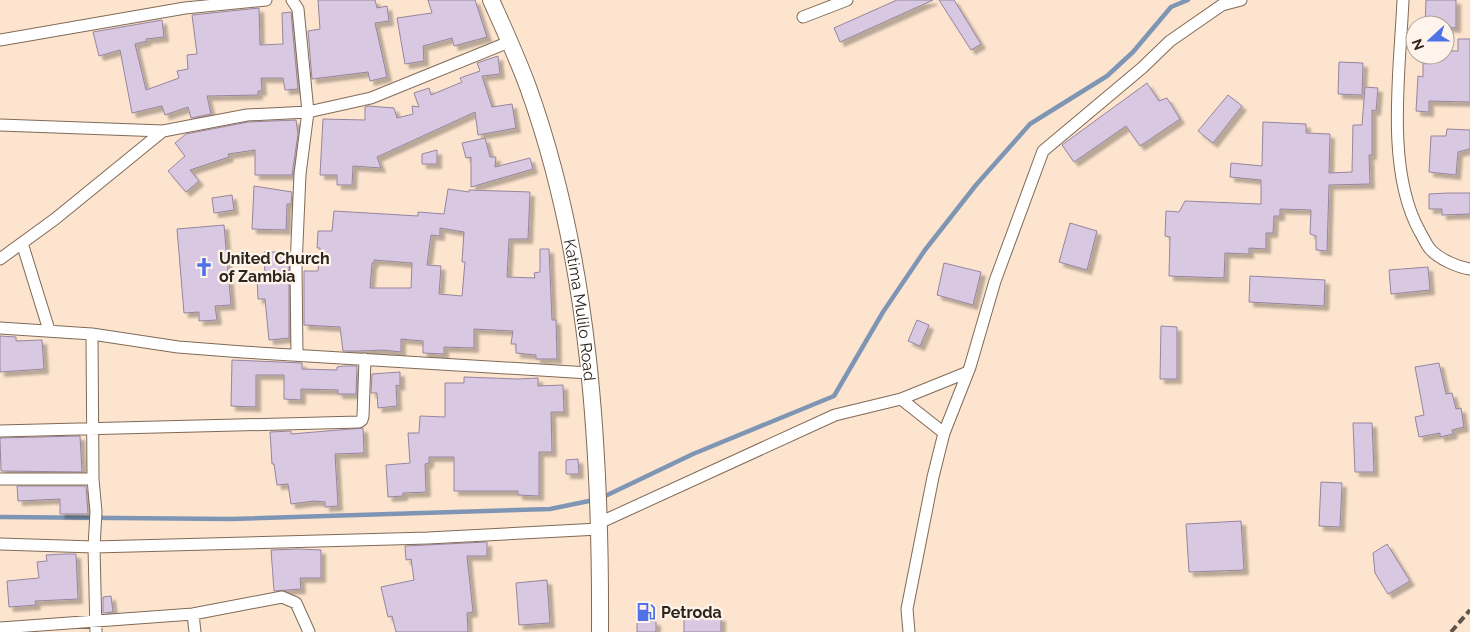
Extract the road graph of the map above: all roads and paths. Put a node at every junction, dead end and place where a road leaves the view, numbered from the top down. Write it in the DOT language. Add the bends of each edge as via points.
graph roads {
  1 [pos="266,0"];
  2 [pos="292,0"];
  3 [pos="491,0"];
  4 [pos="847,0"];
  5 [pos="1241,0"];
  6 [pos="1403,0"];
  7 [pos="184,4"];
  8 [pos="804,17"];
  9 [pos="0,40"];
  10 [pos="509,42"];
  11 [pos="308,112"];
  12 [pos="0,124"];
  13 [pos="163,131"];
  14 [pos="22,243"];
  15 [pos="0,259"];
  16 [pos="1470,269"];
  17 [pos="0,328"];
  18 [pos="49,330"];
  19 [pos="92,334"];
  20 [pos="297,355"];
  21 [pos="366,358"];
  22 [pos="968,372"];
  23 [pos="589,373"];
  24 [pos="901,399"];
  25 [pos="94,429"];
  26 [pos="0,431"];
  27 [pos="944,433"];
  28 [pos="0,479"];
  29 [pos="93,479"];
  30 [pos="599,520"];
  31 [pos="0,544"];
  32 [pos="94,547"];
  33 [pos="193,614"];
  34 [pos="95,626"];
  35 [pos="0,628"];
  36 [pos="32,629"];
  37 [pos="195,632"];
  38 [pos="310,632"];
  39 [pos="600,632"];
  40 [pos="909,632"];
  1 -- 7 [label="street"];
  2 -- 11 [label="street" via="298,10"];
  3 -- 10 [label="main road, Katima Mulilo Road"];
  4 -- 8 [label="street"];
  5 -- 22 [label="street" via="1222,5 1170,41 1044,151 995,281"];
  6 -- 16 [label="street" via="1399,167 1412,218 1430,249 1458,267"];
  7 -- 9 [label="street"];
  10 -- 11 [label="street" via="371,98"];
  10 -- 23 [label="main road, Katima Mulilo Road" via="528,87 562,210 585,332"];
  11 -- 13 [label="street" via="247,115"];
  11 -- 20 [label="street" via="300,174 296,257"];
  12 -- 13 [label="street"];
  13 -- 14 [label="street"];
  14 -- 15 [label="street"];
  14 -- 18 [label="street"];
  17 -- 18 [label="street"];
  18 -- 19 [label="street"];
  19 -- 20 [label="street" via="178,347"];
  19 -- 25 [label="street"];
  20 -- 21 [label="street"];
  21 -- 23 [label="street"];
  21 -- 25 [label="street" via="363,416 359,422"];
  22 -- 24 [label="street"];
  22 -- 27 [label="street"];
  23 -- 30 [label="main road, Katima Mulilo Road"];
  24 -- 27 [label="street"];
  24 -- 30 [label="street" via="835,415"];
  25 -- 26 [label="street"];
  25 -- 29 [label="street"];
  27 -- 40 [label="street" via="907,609"];
  28 -- 29 [label="street"];
  29 -- 32 [label="street" via="96,512"];
  30 -- 32 [label="street" via="428,538"];
  30 -- 39 [label="main road, Katima Mulilo Road"];
  31 -- 32 [label="street"];
  32 -- 34 [label="street"];
  33 -- 34 [label="street"];
  33 -- 37 [label="street"];
  33 -- 38 [label="street" via="282,597 296,603"];
  34 -- 36 [label="street"];
  35 -- 36 [label="street"];
}
